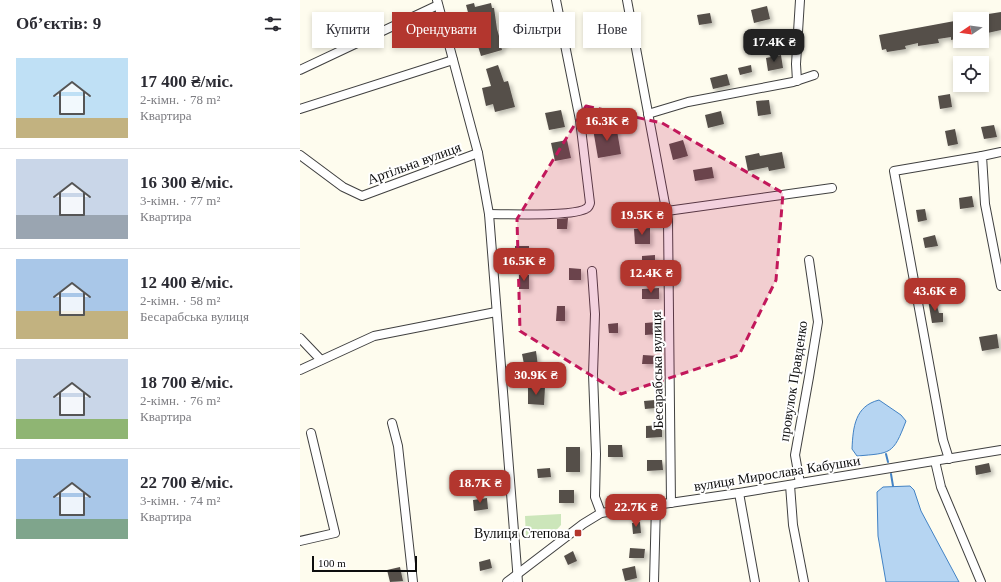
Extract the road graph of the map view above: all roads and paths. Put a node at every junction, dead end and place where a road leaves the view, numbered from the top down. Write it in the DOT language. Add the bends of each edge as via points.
graph roads {
  1 [pos="556,0"];
  2 [pos="628,0"];
  3 [pos="800,0"];
  4 [pos="438,3"];
  5 [pos="453,60"];
  6 [pos="300,70"];
  7 [pos="814,75"];
  8 [pos="797,81"];
  9 [pos="300,109"];
  10 [pos="648,114"];
  11 [pos="1001,152"];
  12 [pos="478,153"];
  13 [pos="300,155"];
  14 [pos="982,156"];
  15 [pos="832,188"];
  16 [pos="667,211"];
  17 [pos="489,214"];
  18 [pos="809,260"];
  19 [pos="592,271"];
  20 [pos="1001,286"];
  21 [pos="496,312"];
  22 [pos="300,338"];
  23 [pos="321,360"];
  24 [pos="300,370"];
  25 [pos="392,423"];
  26 [pos="311,433"];
  27 [pos="1001,450"];
  28 [pos="949,459"];
  29 [pos="935,461"];
  30 [pos="800,483"];
  31 [pos="790,485"];
  32 [pos="738,493"];
  33 [pos="671,503"];
  34 [pos="656,505"];
  35 [pos="600,513"];
  36 [pos="300,541"];
  37 [pos="517,573"];
  38 [pos="413,582"];
  39 [pos="507,582"];
  40 [pos="518,582"];
  41 [pos="654,582"];
  42 [pos="755,582"];
  43 [pos="804,582"];
  44 [pos="981,582"];
  1 -- 17 [label="street" via="580,120 590,203 582,210 557,213"];
  2 -- 10 [label="street, Бесарабська вулиця"];
  3 -- 8 [label="street"];
  4 -- 5 [label="street"];
  4 -- 6 [label="street"];
  5 -- 9 [label="street"];
  5 -- 12 [label="street"];
  7 -- 8 [label="street"];
  8 -- 10 [label="street" via="688,102"];
  10 -- 16 [label="street, Бесарабська вулиця"];
  11 -- 14 [label="street"];
  12 -- 13 [label="street, Артільна вулиця" via="362,196 343,187"];
  12 -- 17 [label="street"];
  14 -- 20 [label="street" via="985,204"];
  14 -- 28 [label="street" via="894,171 943,440"];
  15 -- 16 [label="street"];
  16 -- 33 [label="street, Бесарабська вулиця"];
  17 -- 21 [label="street"];
  18 -- 30 [label="street, провулок Правденко" via="818,322 795,455"];
  19 -- 35 [label="street" via="595,314 595,497"];
  21 -- 23 [label="street" via="374,336"];
  21 -- 37 [label="street"];
  22 -- 23 [label="street"];
  23 -- 24 [label="street"];
  25 -- 38 [label="street" via="398,446"];
  26 -- 36 [label="street" via="335,533"];
  27 -- 28 [label="street, вулиця Мирослава Кабушки"];
  28 -- 29 [label="street, вулиця Мирослава Кабушки"];
  29 -- 30 [label="street, вулиця Мирослава Кабушки"];
  29 -- 44 [label="street" via="941,487"];
  30 -- 31 [label="street, вулиця Мирослава Кабушки"];
  31 -- 32 [label="street, вулиця Мирослава Кабушки"];
  31 -- 43 [label="street" via="793,525"];
  32 -- 33 [label="street, вулиця Мирослава Кабушки"];
  32 -- 42 [label="street"];
  33 -- 34 [label="street, вулиця Мирослава Кабушки"];
  34 -- 35 [label="street, вулиця Мирослава Кабушки"];
  34 -- 41 [label="street"];
  35 -- 37 [label="street, вулиця Мирослава Кабушки"];
  37 -- 39 [label="street, вулиця Мирослава Кабушки"];
  37 -- 40 [label="street"];
}
